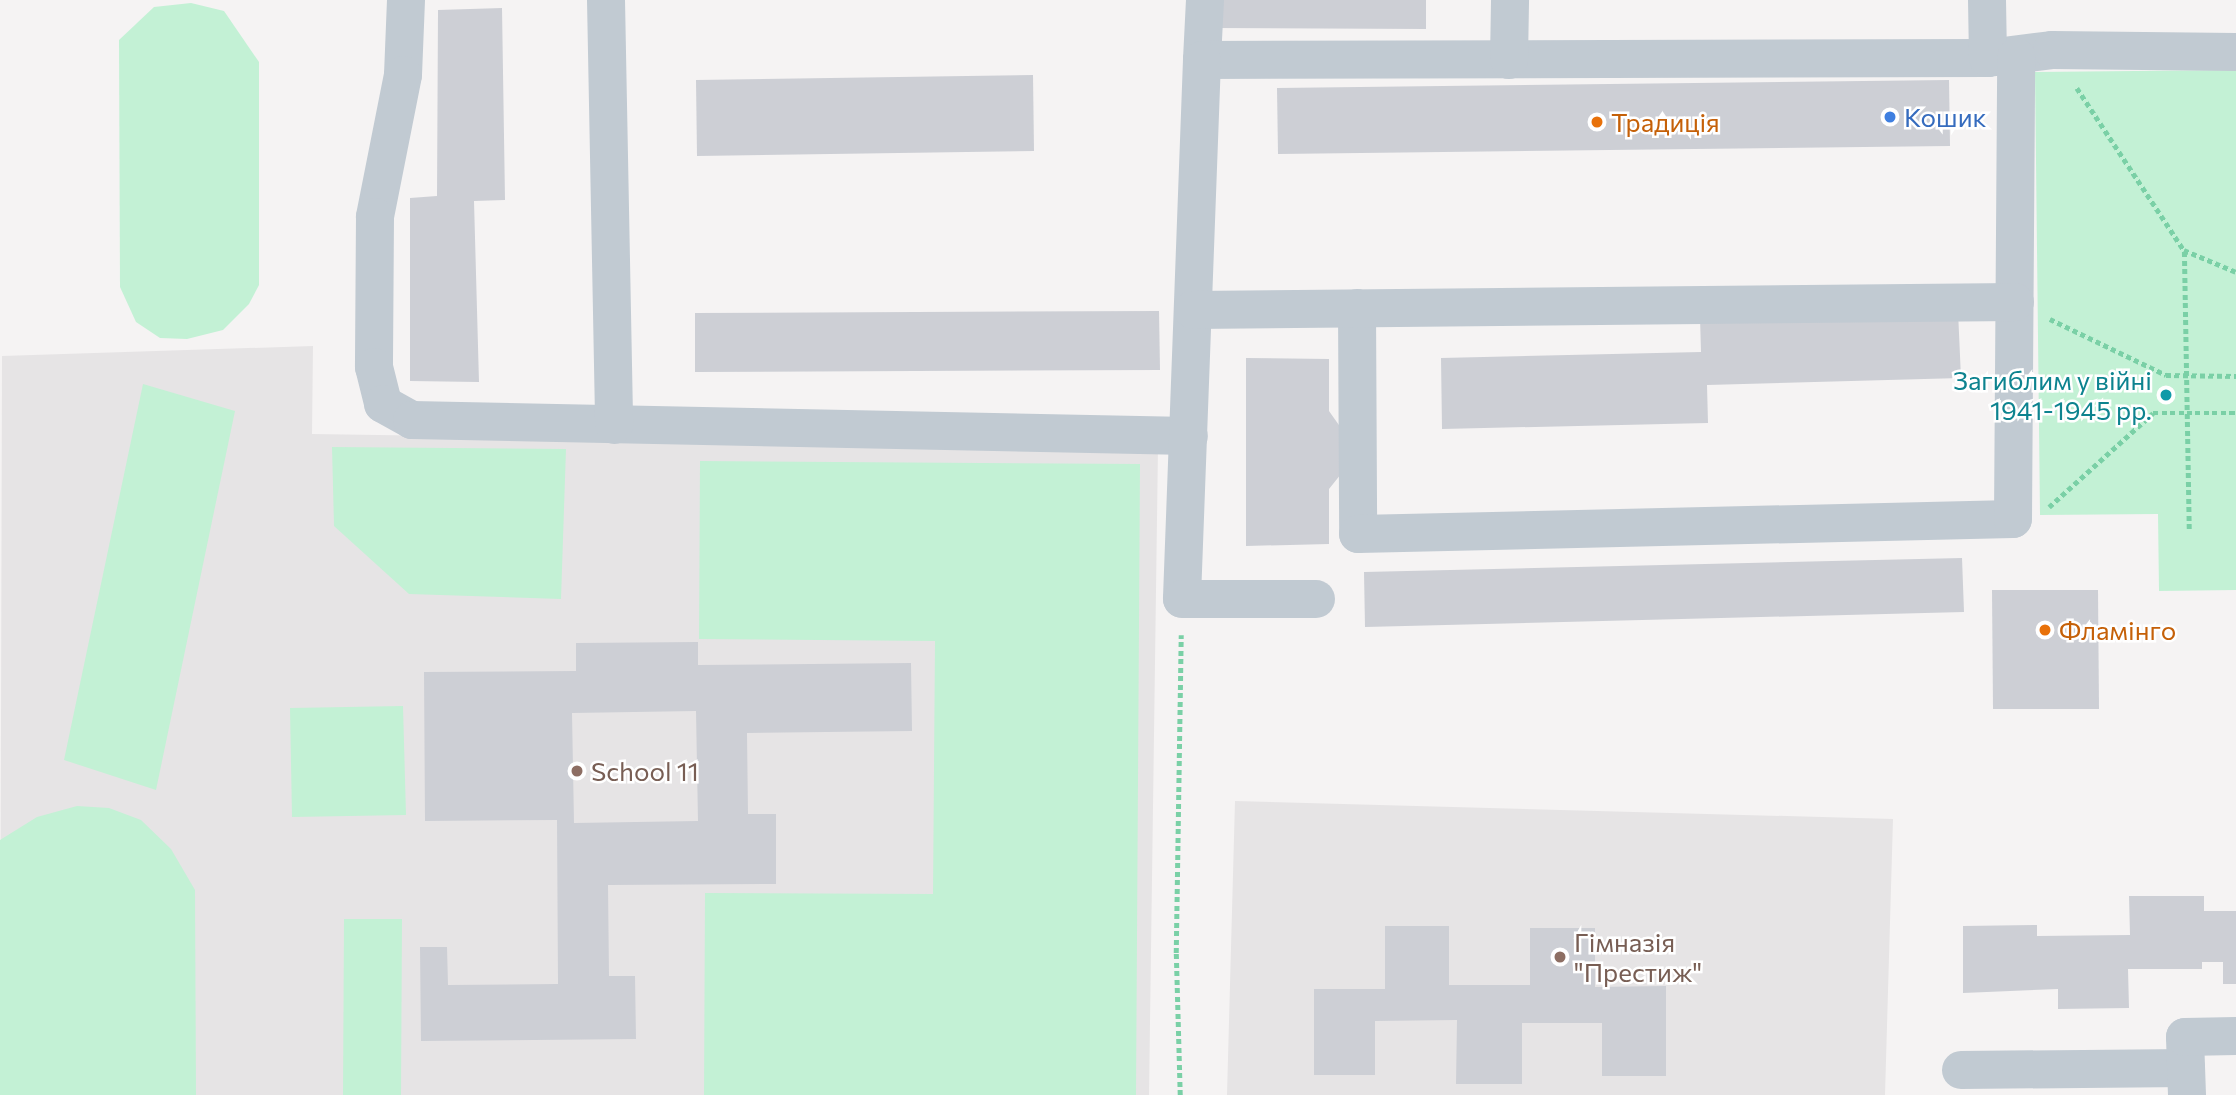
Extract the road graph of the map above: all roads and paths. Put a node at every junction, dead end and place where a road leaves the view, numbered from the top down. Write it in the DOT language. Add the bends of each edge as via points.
graph roads {
  1 [pos="406,0"];
  2 [pos="606,0"];
  3 [pos="1205,0"];
  4 [pos="1510,0"];
  5 [pos="1987,0"];
  6 [pos="2236,52"];
  7 [pos="2018,55"];
  8 [pos="1202,60"];
  9 [pos="1509,60"];
  10 [pos="2184,250"];
  11 [pos="2236,272"];
  12 [pos="2015,302"];
  13 [pos="1357,308"];
  14 [pos="1193,310"];
  15 [pos="2187,375"];
  16 [pos="2236,376"];
  17 [pos="2187,413"];
  18 [pos="2236,413"];
  19 [pos="614,425"];
  20 [pos="1189,436"];
  21 [pos="2013,519"];
  22 [pos="2189,529"];
  23 [pos="1182,599"];
  24 [pos="1316,599"];
  25 [pos="2236,1036"];
  26 [pos="1961,1070"];
  27 [pos="2186,1081"];
  28 [pos="1180,1095"];
  1 -- 19 [label="lane" via="403,75 375,217 374,367 383,404 412,420"];
  2 -- 19 [label="lane"];
  3 -- 8 [label="lane"];
  4 -- 9 [label="lane"];
  5 -- 7 [label="lane"];
  6 -- 7 [label="lane"];
  7 -- 9 [label="lane"];
  7 -- 10 [label="path"];
  7 -- 12 [label="lane"];
  8 -- 9 [label="lane"];
  8 -- 14 [label="lane"];
  10 -- 11 [label="path"];
  10 -- 15 [label="path"];
  12 -- 13 [label="lane"];
  12 -- 15 [label="path" via="2165,375"];
  12 -- 21 [label="lane"];
  13 -- 14 [label="lane"];
  13 -- 21 [label="lane" via="1358,534"];
  14 -- 20 [label="lane"];
  15 -- 16 [label="path"];
  15 -- 17 [label="path"];
  17 -- 18 [label="path"];
  17 -- 21 [label="path" via="2153,413 2040,514"];
  17 -- 22 [label="path"];
  19 -- 20 [label="lane"];
  20 -- 23 [label="lane"];
  23 -- 24 [label="lane"];
  23 -- 28 [label="path" via="1176,953"];
  25 -- 27 [label="lane" via="2185,1037"];
  26 -- 27 [label="lane"];
}
